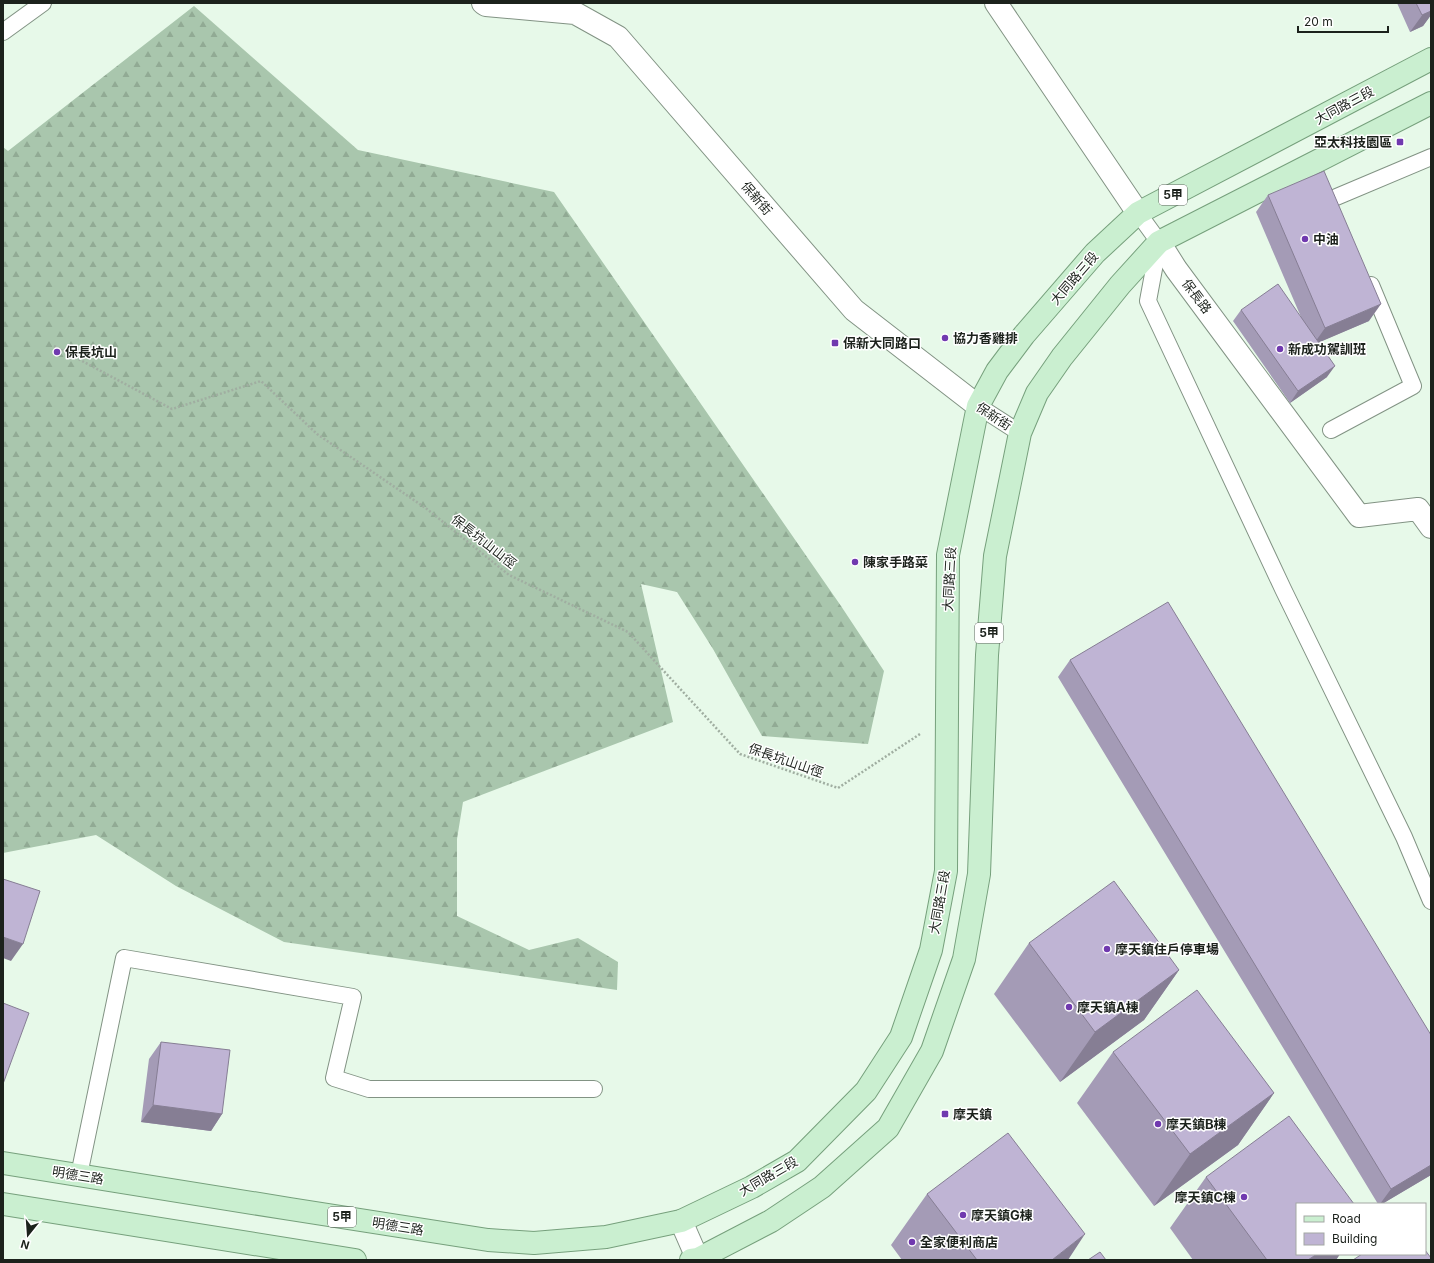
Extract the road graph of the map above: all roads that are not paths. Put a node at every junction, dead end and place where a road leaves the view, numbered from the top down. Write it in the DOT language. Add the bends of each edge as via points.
graph roads {
  1 [pos="43,3"];
  2 [pos="483,3"];
  3 [pos="996,3"];
  4 [pos="3,32"];
  5 [pos="1431,59"];
  6 [pos="1431,103"];
  7 [pos="1431,157"];
  8 [pos="1327,187"];
  9 [pos="1138,213"];
  10 [pos="1159,242"];
  11 [pos="1365,270"];
  12 [pos="978,406"];
  13 [pos="1331,430"];
  14 [pos="1020,433"];
  15 [pos="1431,527"];
  16 [pos="1431,900"];
  17 [pos="594,1089"];
  18 [pos="3,1163"];
  19 [pos="79,1175"];
  20 [pos="3,1204"];
  21 [pos="681,1221"];
  22 [pos="355,1260"];
  23 [pos="696,1260"];
  1 -- 4 [label="lane"];
  2 -- 12 [label="street, 保新街" via="575,13 618,37 854,310"];
  3 -- 9 [label="street, 保長路"];
  5 -- 9 [label="main road, 大同路三段 / 5甲"];
  6 -- 8 [label="main road, 5甲"];
  7 -- 8 [label="lane"];
  8 -- 10 [label="main road, 5甲"];
  9 -- 10 [label="lane, 保長路"];
  9 -- 12 [label="main road, 大同路三段 / 5甲" via="1095,253 1024,335 997,371"];
  10 -- 14 [label="main road, 5甲" via="1120,285 1062,357 1037,394"];
  10 -- 15 [label="street, 保長路" via="1176,269 1359,516 1418,509"];
  10 -- 16 [label="lane" via="1148,301 1283,589 1404,837"];
  11 -- 13 [label="lane" via="1413,386"];
  12 -- 14 [label="lane, 保新街"];
  12 -- 21 [label="main road, 大同路三段 / 5甲" via="948,555 946,871 931,950 901,1037 866,1091 797,1161 752,1187"];
  14 -- 23 [label="main road, 5甲" via="995,556 987,655 979,874 964,959 932,1051 888,1128 822,1187 771,1221"];
  17 -- 19 [label="lane" via="369,1089 334,1078 353,997 124,958"];
  18 -- 19 [label="main road, 明德三路 / 5甲"];
  19 -- 21 [label="main road, 明德三路 / 5甲" via="488,1240 534,1243 606,1237"];
  20 -- 22 [label="main road"];
  21 -- 23 [label="street"];
}
